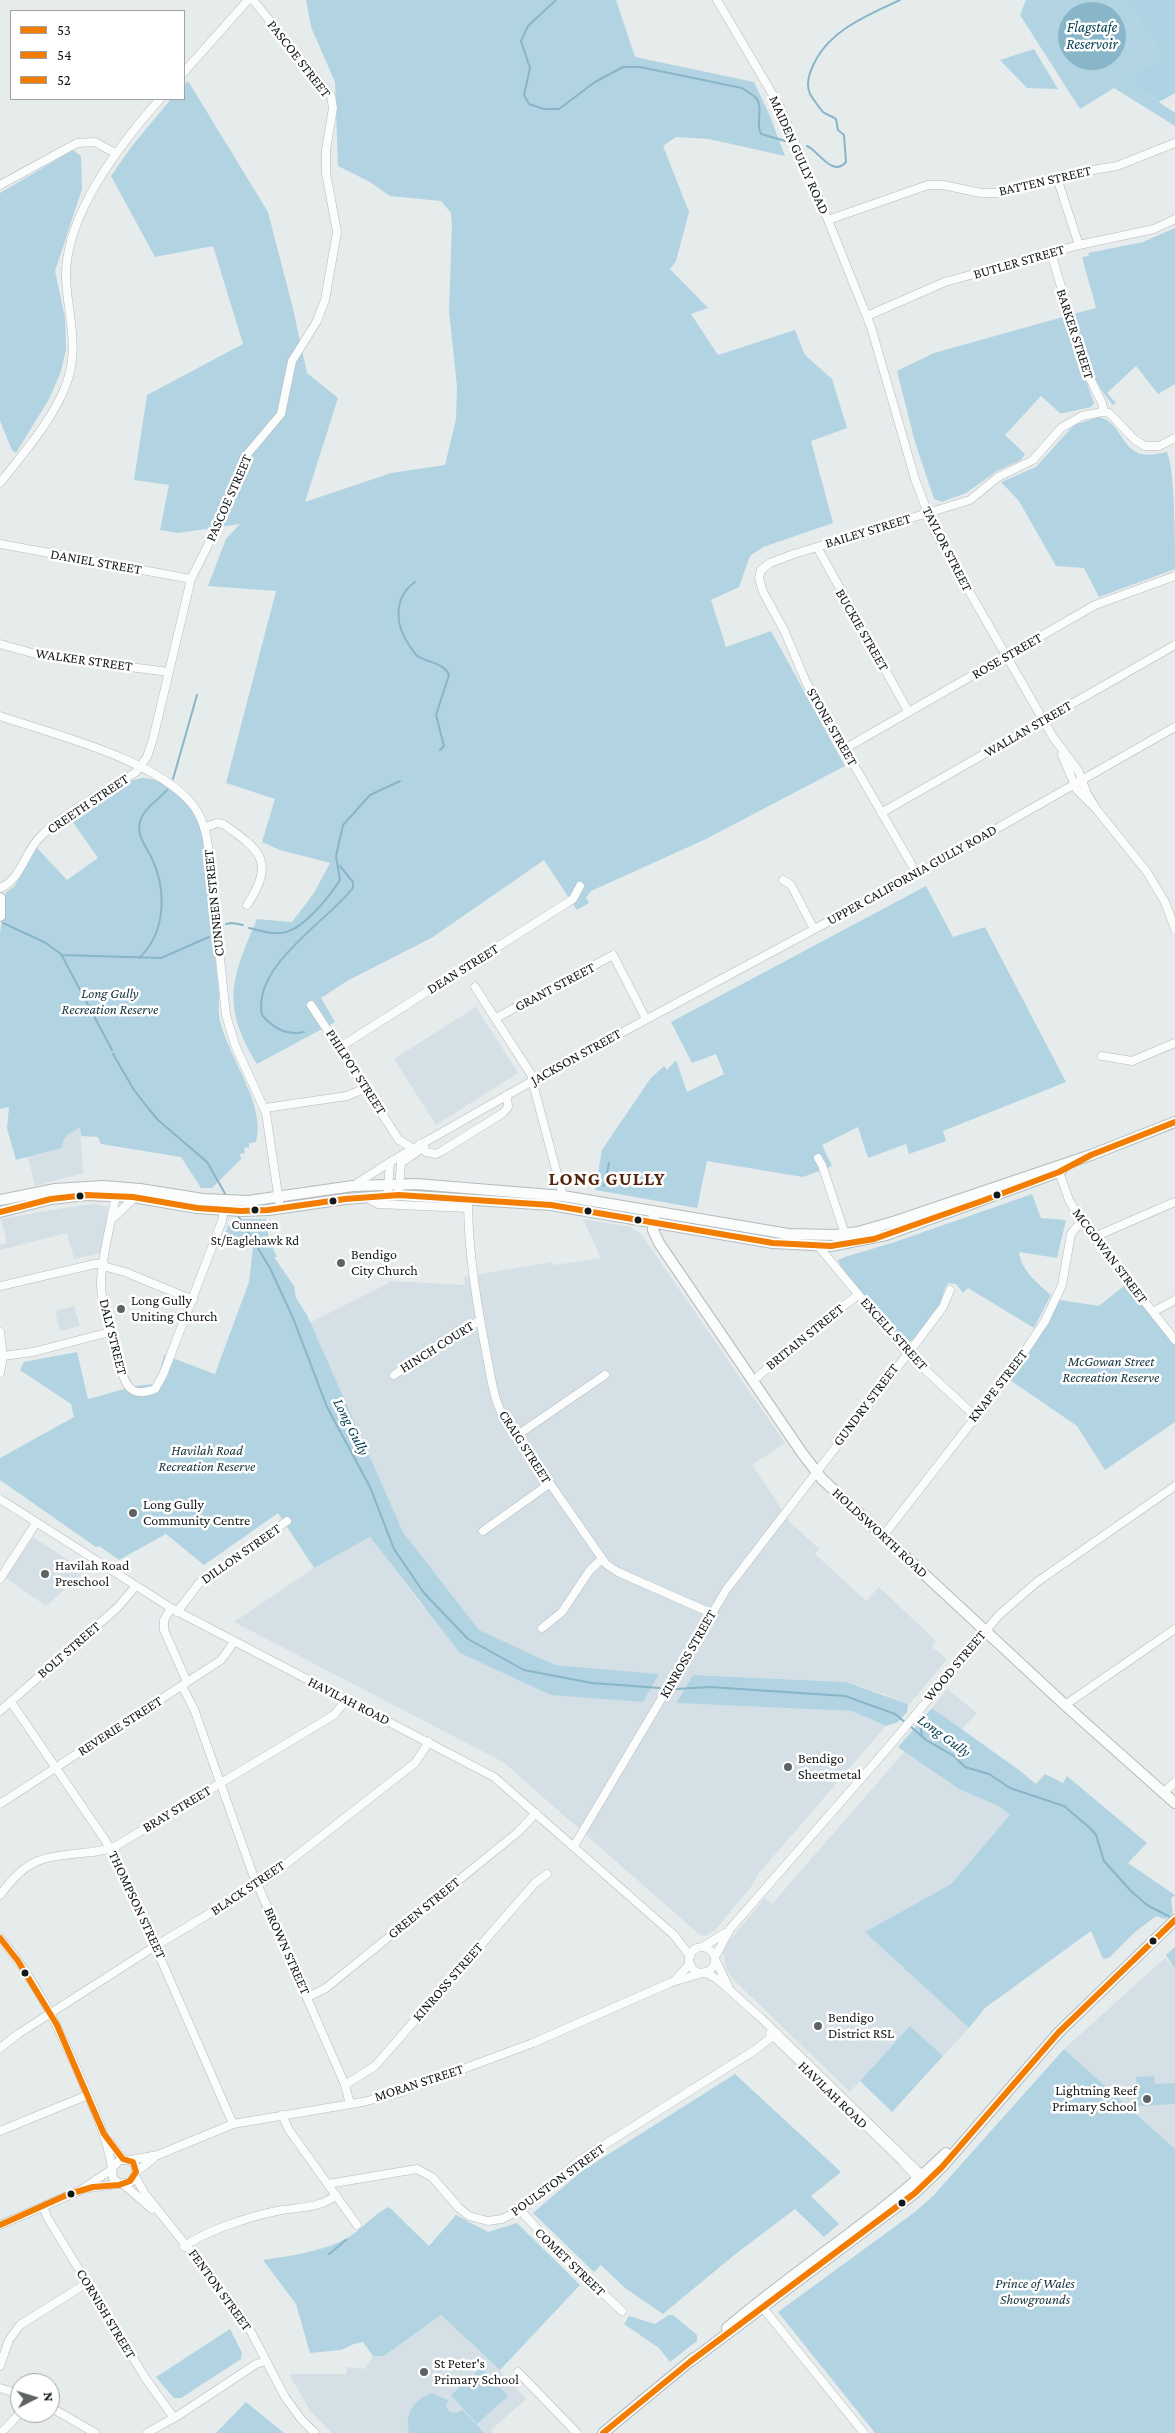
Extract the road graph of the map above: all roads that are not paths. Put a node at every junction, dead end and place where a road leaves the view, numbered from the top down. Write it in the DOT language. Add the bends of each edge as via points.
graph roads {
  1 [pos="248,0"];
  2 [pos="717,0"];
  3 [pos="185,71"];
  4 [pos="159,100"];
  5 [pos="1175,143"];
  6 [pos="116,153"];
  7 [pos="1057,178"];
  8 [pos="0,185"];
  9 [pos="1175,219"];
  10 [pos="828,220"];
  11 [pos="1079,245"];
  12 [pos="1051,253"];
  13 [pos="867,316"];
  14 [pos="1104,412"];
  15 [pos="1175,439"];
  16 [pos="0,482"];
  17 [pos="927,514"];
  18 [pos="0,544"];
  19 [pos="817,547"];
  20 [pos="760,574"];
  21 [pos="1175,576"];
  22 [pos="191,579"];
  23 [pos="0,644"];
  24 [pos="1175,644"];
  25 [pos="1006,657"];
  26 [pos="169,672"];
  27 [pos="908,711"];
  28 [pos="0,716"];
  29 [pos="1043,720"];
  30 [pos="1175,726"];
  31 [pos="1053,737"];
  32 [pos="846,748"];
  33 [pos="142,767"];
  34 [pos="1082,780"];
  35 [pos="1074,784"];
  36 [pos="1097,810"];
  37 [pos="881,813"];
  38 [pos="204,828"];
  39 [pos="917,874"];
  40 [pos="783,880"];
  41 [pos="580,886"];
  42 [pos="0,888"];
  43 [pos="0,898"];
  44 [pos="247,905"];
  45 [pos="0,916"];
  46 [pos="814,929"];
  47 [pos="1175,929"];
  48 [pos="475,987"];
  49 [pos="311,1005"];
  50 [pos="496,1018"];
  51 [pos="646,1019"];
  52 [pos="1175,1044"];
  53 [pos="340,1047"];
  54 [pos="1102,1056"];
  55 [pos="533,1080"];
  56 [pos="366,1088"];
  57 [pos="508,1095"];
  58 [pos="265,1108"];
  59 [pos="1175,1122"];
  60 [pos="399,1140"];
  61 [pos="421,1146"];
  62 [pos="412,1148"];
  63 [pos="401,1155"];
  64 [pos="818,1158"];
  65 [pos="390,1162"];
  66 [pos="1058,1169"];
  67 [pos="399,1183"];
  68 [pos="388,1184"];
  69 [pos="416,1184"];
  70 [pos="353,1186"];
  71 [pos="116,1195"];
  72 [pos="388,1196"];
  73 [pos="399,1196"];
  74 [pos="563,1196"];
  75 [pos="135,1198"];
  76 [pos="371,1199"];
  77 [pos="0,1200"];
  78 [pos="1175,1202"];
  79 [pos="279,1203"];
  80 [pos="468,1204"];
  81 [pos="231,1207"];
  82 [pos="654,1211"];
  83 [pos="0,1212"];
  84 [pos="112,1219"];
  85 [pos="1081,1221"];
  86 [pos="653,1222"];
  87 [pos="845,1234"];
  88 [pos="1094,1238"];
  89 [pos="819,1247"];
  90 [pos="103,1265"];
  91 [pos="0,1286"];
  92 [pos="950,1290"];
  93 [pos="858,1295"];
  94 [pos="193,1300"];
  95 [pos="1175,1300"];
  96 [pos="1153,1312"];
  97 [pos="480,1320"];
  98 [pos="0,1332"];
  99 [pos="110,1332"];
  100 [pos="1175,1340"];
  101 [pos="907,1353"];
  102 [pos="3,1356"];
  103 [pos="0,1373"];
  104 [pos="394,1375"];
  105 [pos="604,1376"];
  106 [pos="753,1381"];
  107 [pos="975,1416"];
  108 [pos="516,1436"];
  109 [pos="816,1472"];
  110 [pos="549,1484"];
  111 [pos="1175,1486"];
  112 [pos="0,1498"];
  113 [pos="287,1521"];
  114 [pos="36,1522"];
  115 [pos="483,1531"];
  116 [pos="884,1536"];
  117 [pos="602,1559"];
  118 [pos="0,1579"];
  119 [pos="135,1587"];
  120 [pos="174,1610"];
  121 [pos="711,1613"];
  122 [pos="542,1628"];
  123 [pos="1175,1628"];
  124 [pos="984,1630"];
  125 [pos="234,1642"];
  126 [pos="184,1684"];
  127 [pos="346,1700"];
  128 [pos="11,1702"];
  129 [pos="1065,1705"];
  130 [pos="0,1711"];
  131 [pos="428,1742"];
  132 [pos="55,1768"];
  133 [pos="1175,1782"];
  134 [pos="220,1783"];
  135 [pos="1164,1793"];
  136 [pos="1175,1803"];
  137 [pos="0,1804"];
  138 [pos="536,1813"];
  139 [pos="574,1846"];
  140 [pos="110,1849"];
  141 [pos="547,1874"];
  142 [pos="257,1885"];
  143 [pos="0,1895"];
  144 [pos="1173,1923"];
  145 [pos="730,1929"];
  146 [pos="674,1935"];
  147 [pos="0,1938"];
  148 [pos="157,1945"];
  149 [pos="702,1947"];
  150 [pos="715,1959"];
  151 [pos="690,1960"];
  152 [pos="704,1973"];
  153 [pos="672,1982"];
  154 [pos="730,1990"];
  155 [pos="308,1997"];
  156 [pos="51,2013"];
  157 [pos="775,2035"];
  158 [pos="0,2048"];
  159 [pos="345,2085"];
  160 [pos="88,2095"];
  161 [pos="350,2104"];
  162 [pos="282,2115"];
  163 [pos="233,2124"];
  164 [pos="0,2131"];
  165 [pos="104,2134"];
  166 [pos="158,2155"];
  167 [pos="127,2160"];
  168 [pos="111,2169"];
  169 [pos="136,2174"];
  170 [pos="922,2180"];
  171 [pos="121,2184"];
  172 [pos="328,2184"];
  173 [pos="81,2190"];
  174 [pos="336,2195"];
  175 [pos="43,2206"];
  176 [pos="520,2210"];
  177 [pos="0,2225"];
  178 [pos="357,2225"];
  179 [pos="184,2246"];
  180 [pos="87,2282"];
  181 [pos="760,2305"];
  182 [pos="622,2311"];
  183 [pos="264,2362"];
  184 [pos="0,2366"];
  185 [pos="518,2372"];
  186 [pos="60,2413"];
  187 [pos="174,2418"];
  188 [pos="10,2423"];
  189 [pos="0,2433"];
  190 [pos="95,2433"];
  191 [pos="147,2433"];
  192 [pos="308,2433"];
  193 [pos="315,2433"];
  194 [pos="577,2433"];
  195 [pos="603,2433"];
  196 [pos="864,2433"];
  1 -- 3 [label="street"];
  1 -- 22 [label="street, PASCOE STREET" via="331,96 333,108 325,160 336,216 336,242 323,307 292,361 281,414 244,458 226,511"];
  2 -- 10 [label="street, MAIDEN GULLY ROAD" via="780,107"];
  4 -- 6 [label="street"];
  5 -- 7 [label="street, BATTEN STREET" via="1125,163"];
  6 -- 8 [label="street" via="95,142 77,143"];
  6 -- 16 [label="street" via="83,211 68,256 73,352 68,382 48,417"];
  7 -- 10 [label="street, BATTEN STREET" via="990,194 928,185"];
  7 -- 11 [label="street"];
  9 -- 11 [label="street, BUTLER STREET" via="1143,232"];
  10 -- 13 [label="street, MAIDEN GULLY ROAD"];
  11 -- 12 [label="street, BUTLER STREET"];
  12 -- 13 [label="street, BUTLER STREET" via="945,282"];
  12 -- 14 [label="street, BARKER STREET" via="1086,370"];
  13 -- 17 [label="street, TAYLOR STREET"];
  14 -- 15 [label="street" via="1114,416 1135,440 1145,446"];
  14 -- 17 [label="street, BAILEY STREET" via="1072,420 1037,457 995,479 970,500"];
  17 -- 19 [label="street, BAILEY STREET"];
  17 -- 25 [label="street, TAYLOR STREET"];
  18 -- 22 [label="street, DANIEL STREET"];
  19 -- 20 [label="street, BAILEY STREET" via="770,563"];
  19 -- 27 [label="street, BUCKIE STREET"];
  20 -- 32 [label="street, STONE STREET" via="763,592 784,630 801,672"];
  21 -- 25 [label="street, ROSE STREET" via="1100,603"];
  22 -- 26 [label="street, PASCOE STREET"];
  23 -- 26 [label="street, WALKER STREET" via="43,656"];
  24 -- 29 [label="street, WALLAN STREET"];
  25 -- 27 [label="street, ROSE STREET"];
  25 -- 29 [label="street, TAYLOR STREET"];
  26 -- 33 [label="street, PASCOE STREET" via="153,739"];
  27 -- 32 [label="street, ROSE STREET"];
  28 -- 33 [label="street, CUNNEEN STREET"];
  29 -- 31 [label="street, TAYLOR STREET"];
  29 -- 37 [label="street, WALLAN STREET"];
  30 -- 34 [label="street, UPPER CALIFORNIA GULLY ROAD"];
  31 -- 34 [label="street, TAYLOR STREET"];
  31 -- 35 [label="street, TAYLOR STREET"];
  32 -- 37 [label="street, STONE STREET"];
  33 -- 38 [label="street, CUNNEEN STREET" via="185,797 196,810"];
  33 -- 42 [label="street, CREETH STREET" via="46,831 27,853 11,882"];
  34 -- 35 [label="street, UPPER CALIFORNIA GULLY ROAD"];
  34 -- 36 [label="street, TAYLOR STREET"];
  35 -- 36 [label="street, TAYLOR STREET"];
  35 -- 39 [label="street, UPPER CALIFORNIA GULLY ROAD"];
  36 -- 47 [label="street, TAYLOR STREET" via="1147,872 1165,902"];
  37 -- 39 [label="street, STONE STREET"];
  38 -- 44 [label="street" via="223,824 260,853 261,872 255,893"];
  38 -- 58 [label="street, CUNNEEN STREET" via="228,1024"];
  39 -- 46 [label="street, UPPER CALIFORNIA GULLY ROAD"];
  40 -- 46 [label="street" via="791,885"];
  41 -- 53 [label="street, DEAN STREET" via="574,899"];
  43 -- 45 [label="main road"];
  46 -- 51 [label="street, UPPER CALIFORNIA GULLY ROAD"];
  48 -- 50 [label="street"];
  49 -- 53 [label="street, PHILPOT STREET"];
  50 -- 51 [label="street, GRANT STREET" via="613,955"];
  50 -- 55 [label="street"];
  51 -- 55 [label="street, JACKSON STREET"];
  52 -- 54 [label="street" via="1132,1061"];
  53 -- 56 [label="street, PHILPOT STREET"];
  55 -- 57 [label="street, JACKSON STREET"];
  55 -- 74 [label="street"];
  56 -- 58 [label="street" via="347,1096"];
  56 -- 60 [label="street, PHILPOT STREET"];
  57 -- 61 [label="street, JACKSON STREET"];
  57 -- 61 [label="street, JACKSON STREET" via="508,1106 503,1113 442,1151 430,1153"];
  58 -- 79 [label="street, CUNNEEN STREET"];
  59 -- 66 [label="main road"];
  60 -- 62 [label="street, PHILPOT STREET"];
  60 -- 63 [label="street, PHILPOT STREET"];
  61 -- 62 [label="street, JACKSON STREET"];
  61 -- 67 [label="street, JACKSON STREET" via="402,1162"];
  62 -- 63 [label="street, JACKSON STREET"];
  63 -- 65 [label="street, JACKSON STREET"];
  64 -- 87 [label="street"];
  65 -- 68 [label="street"];
  65 -- 70 [label="street, JACKSON STREET"];
  66 -- 85 [label="street, MCGOWAN STREET"];
  66 -- 87 [label="main road"];
  66 -- 89 [label="main road" via="880,1237"];
  67 -- 68 [label="main road"];
  67 -- 69 [label="main road"];
  67 -- 73 [label="street, JACKSON STREET"];
  68 -- 70 [label="main road"];
  68 -- 72 [label="street"];
  69 -- 74 [label="main road"];
  69 -- 80 [label="main road" via="464,1194"];
  70 -- 79 [label="main road"];
  71 -- 75 [label="main road"];
  71 -- 83 [label="main road" via="58,1198"];
  71 -- 84 [label="street, DALY STREET"];
  72 -- 73 [label="main road"];
  72 -- 76 [label="main road"];
  73 -- 80 [label="main road"];
  74 -- 82 [label="main road"];
  75 -- 81 [label="main road"];
  75 -- 84 [label="street"];
  76 -- 79 [label="main road"];
  76 -- 80 [label="street" via="378,1204"];
  77 -- 81 [label="main road" via="55,1189 103,1186"];
  78 -- 88 [label="street"];
  79 -- 81 [label="main road"];
  80 -- 86 [label="main road" via="551,1205"];
  80 -- 97 [label="street, CRAIG STREET"];
  81 -- 94 [label="street"];
  82 -- 86 [label="main road, HOLDSWORTH ROAD"];
  82 -- 87 [label="main road" via="798,1235"];
  84 -- 90 [label="street, DALY STREET"];
  85 -- 88 [label="street, MCGOWAN STREET"];
  85 -- 107 [label="street, KNAPE STREET" via="1071,1234 1064,1276 1053,1308 1013,1369"];
  86 -- 89 [label="main road" via="773,1243"];
  86 -- 106 [label="main road, HOLDSWORTH ROAD" via="659,1243"];
  88 -- 96 [label="street, MCGOWAN STREET"];
  89 -- 93 [label="street, EXCELL STREET"];
  90 -- 91 [label="street" via="95,1264"];
  90 -- 94 [label="street"];
  90 -- 99 [label="street, DALY STREET" via="101,1289"];
  92 -- 101 [label="street, GUNDRY STREET" via="943,1307"];
  93 -- 101 [label="street, EXCELL STREET"];
  93 -- 106 [label="street, BRITAIN STREET" via="806,1334"];
  94 -- 99 [label="street, DALY STREET" via="157,1388 135,1392 125,1382"];
  95 -- 96 [label="street"];
  96 -- 100 [label="street, MCGOWAN STREET"];
  97 -- 104 [label="street, HINCH COURT"];
  97 -- 108 [label="street, CRAIG STREET" via="498,1407"];
  98 -- 102 [label="street"];
  99 -- 102 [label="street" via="33,1352"];
  101 -- 107 [label="street, EXCELL STREET"];
  101 -- 109 [label="street, GUNDRY STREET"];
  102 -- 103 [label="street"];
  105 -- 108 [label="street"];
  106 -- 109 [label="main road, HOLDSWORTH ROAD"];
  107 -- 116 [label="street, KNAPE STREET"];
  108 -- 110 [label="street, CRAIG STREET"];
  109 -- 116 [label="main road, HOLDSWORTH ROAD"];
  109 -- 121 [label="street, KINROSS STREET"];
  110 -- 115 [label="street"];
  110 -- 117 [label="street, CRAIG STREET"];
  111 -- 124 [label="street, WOOD STREET" via="1037,1582"];
  112 -- 114 [label="street, HAVILAH ROAD"];
  113 -- 120 [label="street, DILLON STREET" via="200,1582"];
  114 -- 118 [label="street"];
  114 -- 119 [label="street, HAVILAH ROAD"];
  116 -- 124 [label="main road, HOLDSWORTH ROAD"];
  117 -- 121 [label="street, CRAIG STREET" via="618,1572"];
  117 -- 122 [label="street" via="590,1570 562,1612"];
  119 -- 120 [label="street, HAVILAH ROAD"];
  119 -- 128 [label="street, BOLT STREET" via="118,1607"];
  120 -- 125 [label="street, HAVILAH ROAD"];
  120 -- 126 [label="street, BROWN STREET" via="164,1620 164,1630"];
  121 -- 139 [label="street, KINROSS STREET"];
  123 -- 129 [label="street"];
  124 -- 129 [label="main road, HOLDSWORTH ROAD"];
  124 -- 145 [label="street, WOOD STREET"];
  125 -- 126 [label="street, REVERIE STREET" via="221,1660"];
  125 -- 127 [label="street, HAVILAH ROAD"];
  126 -- 132 [label="street, REVERIE STREET"];
  126 -- 134 [label="street, BROWN STREET"];
  127 -- 131 [label="street, HAVILAH ROAD"];
  127 -- 134 [label="street, BRAY STREET" via="334,1714"];
  128 -- 130 [label="street, BOLT STREET"];
  128 -- 132 [label="street, THOMPSON STREET"];
  129 -- 135 [label="main road, HOLDSWORTH ROAD"];
  131 -- 138 [label="street, HAVILAH ROAD" via="494,1777"];
  131 -- 142 [label="street, BLACK STREET" via="415,1763"];
  132 -- 137 [label="street, REVERIE STREET"];
  132 -- 140 [label="street, THOMPSON STREET"];
  133 -- 135 [label="street"];
  134 -- 140 [label="street, BRAY STREET"];
  134 -- 142 [label="street, BROWN STREET"];
  135 -- 136 [label="main road, HOLDSWORTH ROAD"];
  138 -- 139 [label="street, HAVILAH ROAD"];
  138 -- 155 [label="street, GREEN STREET" via="518,1832 331,1984"];
  139 -- 146 [label="street, HAVILAH ROAD"];
  140 -- 143 [label="street, BRAY STREET" via="33,1861"];
  140 -- 148 [label="street, THOMPSON STREET"];
  141 -- 159 [label="street, KINROSS STREET" via="535,1883 379,2062"];
  142 -- 148 [label="street, BLACK STREET"];
  142 -- 155 [label="street, BROWN STREET"];
  144 -- 170 [label="main road" via="1064,2027"];
  145 -- 149 [label="street, WOOD STREET"];
  145 -- 150 [label="street, WOOD STREET"];
  146 -- 149 [label="street, HAVILAH ROAD"];
  146 -- 151 [label="street, HAVILAH ROAD"];
  147 -- 156 [label="street" via="18,1960"];
  148 -- 156 [label="street, BLACK STREET"];
  148 -- 163 [label="street, THOMPSON STREET"];
  149 -- 150 [label="street" via="711,1950"];
  149 -- 151 [label="street" via="693,1950"];
  150 -- 152 [label="street" via="712,1968"];
  150 -- 154 [label="street, HAVILAH ROAD"];
  151 -- 152 [label="street" via="695,1970"];
  151 -- 153 [label="street, MORAN STREET"];
  152 -- 153 [label="street, MORAN STREET"];
  152 -- 154 [label="street, HAVILAH ROAD"];
  153 -- 161 [label="street, MORAN STREET" via="532,2043 398,2093"];
  154 -- 157 [label="street, HAVILAH ROAD"];
  155 -- 159 [label="street, BROWN STREET"];
  156 -- 158 [label="street, BLACK STREET"];
  156 -- 160 [label="street"];
  157 -- 170 [label="street, HAVILAH ROAD"];
  157 -- 176 [label="street, POULSTON STREET" via="577,2162"];
  159 -- 161 [label="street, BROWN STREET"];
  160 -- 164 [label="street"];
  160 -- 165 [label="street"];
  161 -- 162 [label="street, MORAN STREET"];
  162 -- 163 [label="street, MORAN STREET"];
  162 -- 172 [label="street"];
  163 -- 166 [label="street, MORAN STREET"];
  165 -- 167 [label="street"];
  165 -- 168 [label="street"];
  166 -- 167 [label="street, MORAN STREET"];
  166 -- 169 [label="street, MORAN STREET"];
  167 -- 168 [label="street" via="116,2161"];
  167 -- 169 [label="street" via="135,2165"];
  168 -- 171 [label="street" via="113,2178"];
  168 -- 173 [label="street"];
  169 -- 171 [label="street" via="131,2182"];
  169 -- 179 [label="street, FENTON STREET" via="145,2194"];
  170 -- 181 [label="main road"];
  171 -- 173 [label="street"];
  171 -- 179 [label="street, FENTON STREET" via="148,2206"];
  172 -- 174 [label="street"];
  172 -- 176 [label="street, POULSTON STREET" via="417,2169 428,2173 459,2208 474,2218 494,2220"];
  173 -- 175 [label="street"];
  174 -- 178 [label="street"];
  174 -- 179 [label="street" via="323,2204 243,2220"];
  175 -- 177 [label="street"];
  175 -- 180 [label="street, CORNISH STREET"];
  176 -- 182 [label="street, COMET STREET"];
  179 -- 183 [label="street, FENTON STREET"];
  180 -- 184 [label="street" via="20,2325 9,2340"];
  180 -- 187 [label="street, CORNISH STREET" via="146,2379"];
  181 -- 195 [label="main road"];
  181 -- 196 [label="street"];
  183 -- 187 [label="street"];
  183 -- 192 [label="street, FENTON STREET" via="290,2413"];
  183 -- 193 [label="street, FENTON STREET" via="291,2405"];
  185 -- 194 [label="street"];
  186 -- 190 [label="street"];
  187 -- 191 [label="street"];
  188 -- 189 [label="street"];
}
